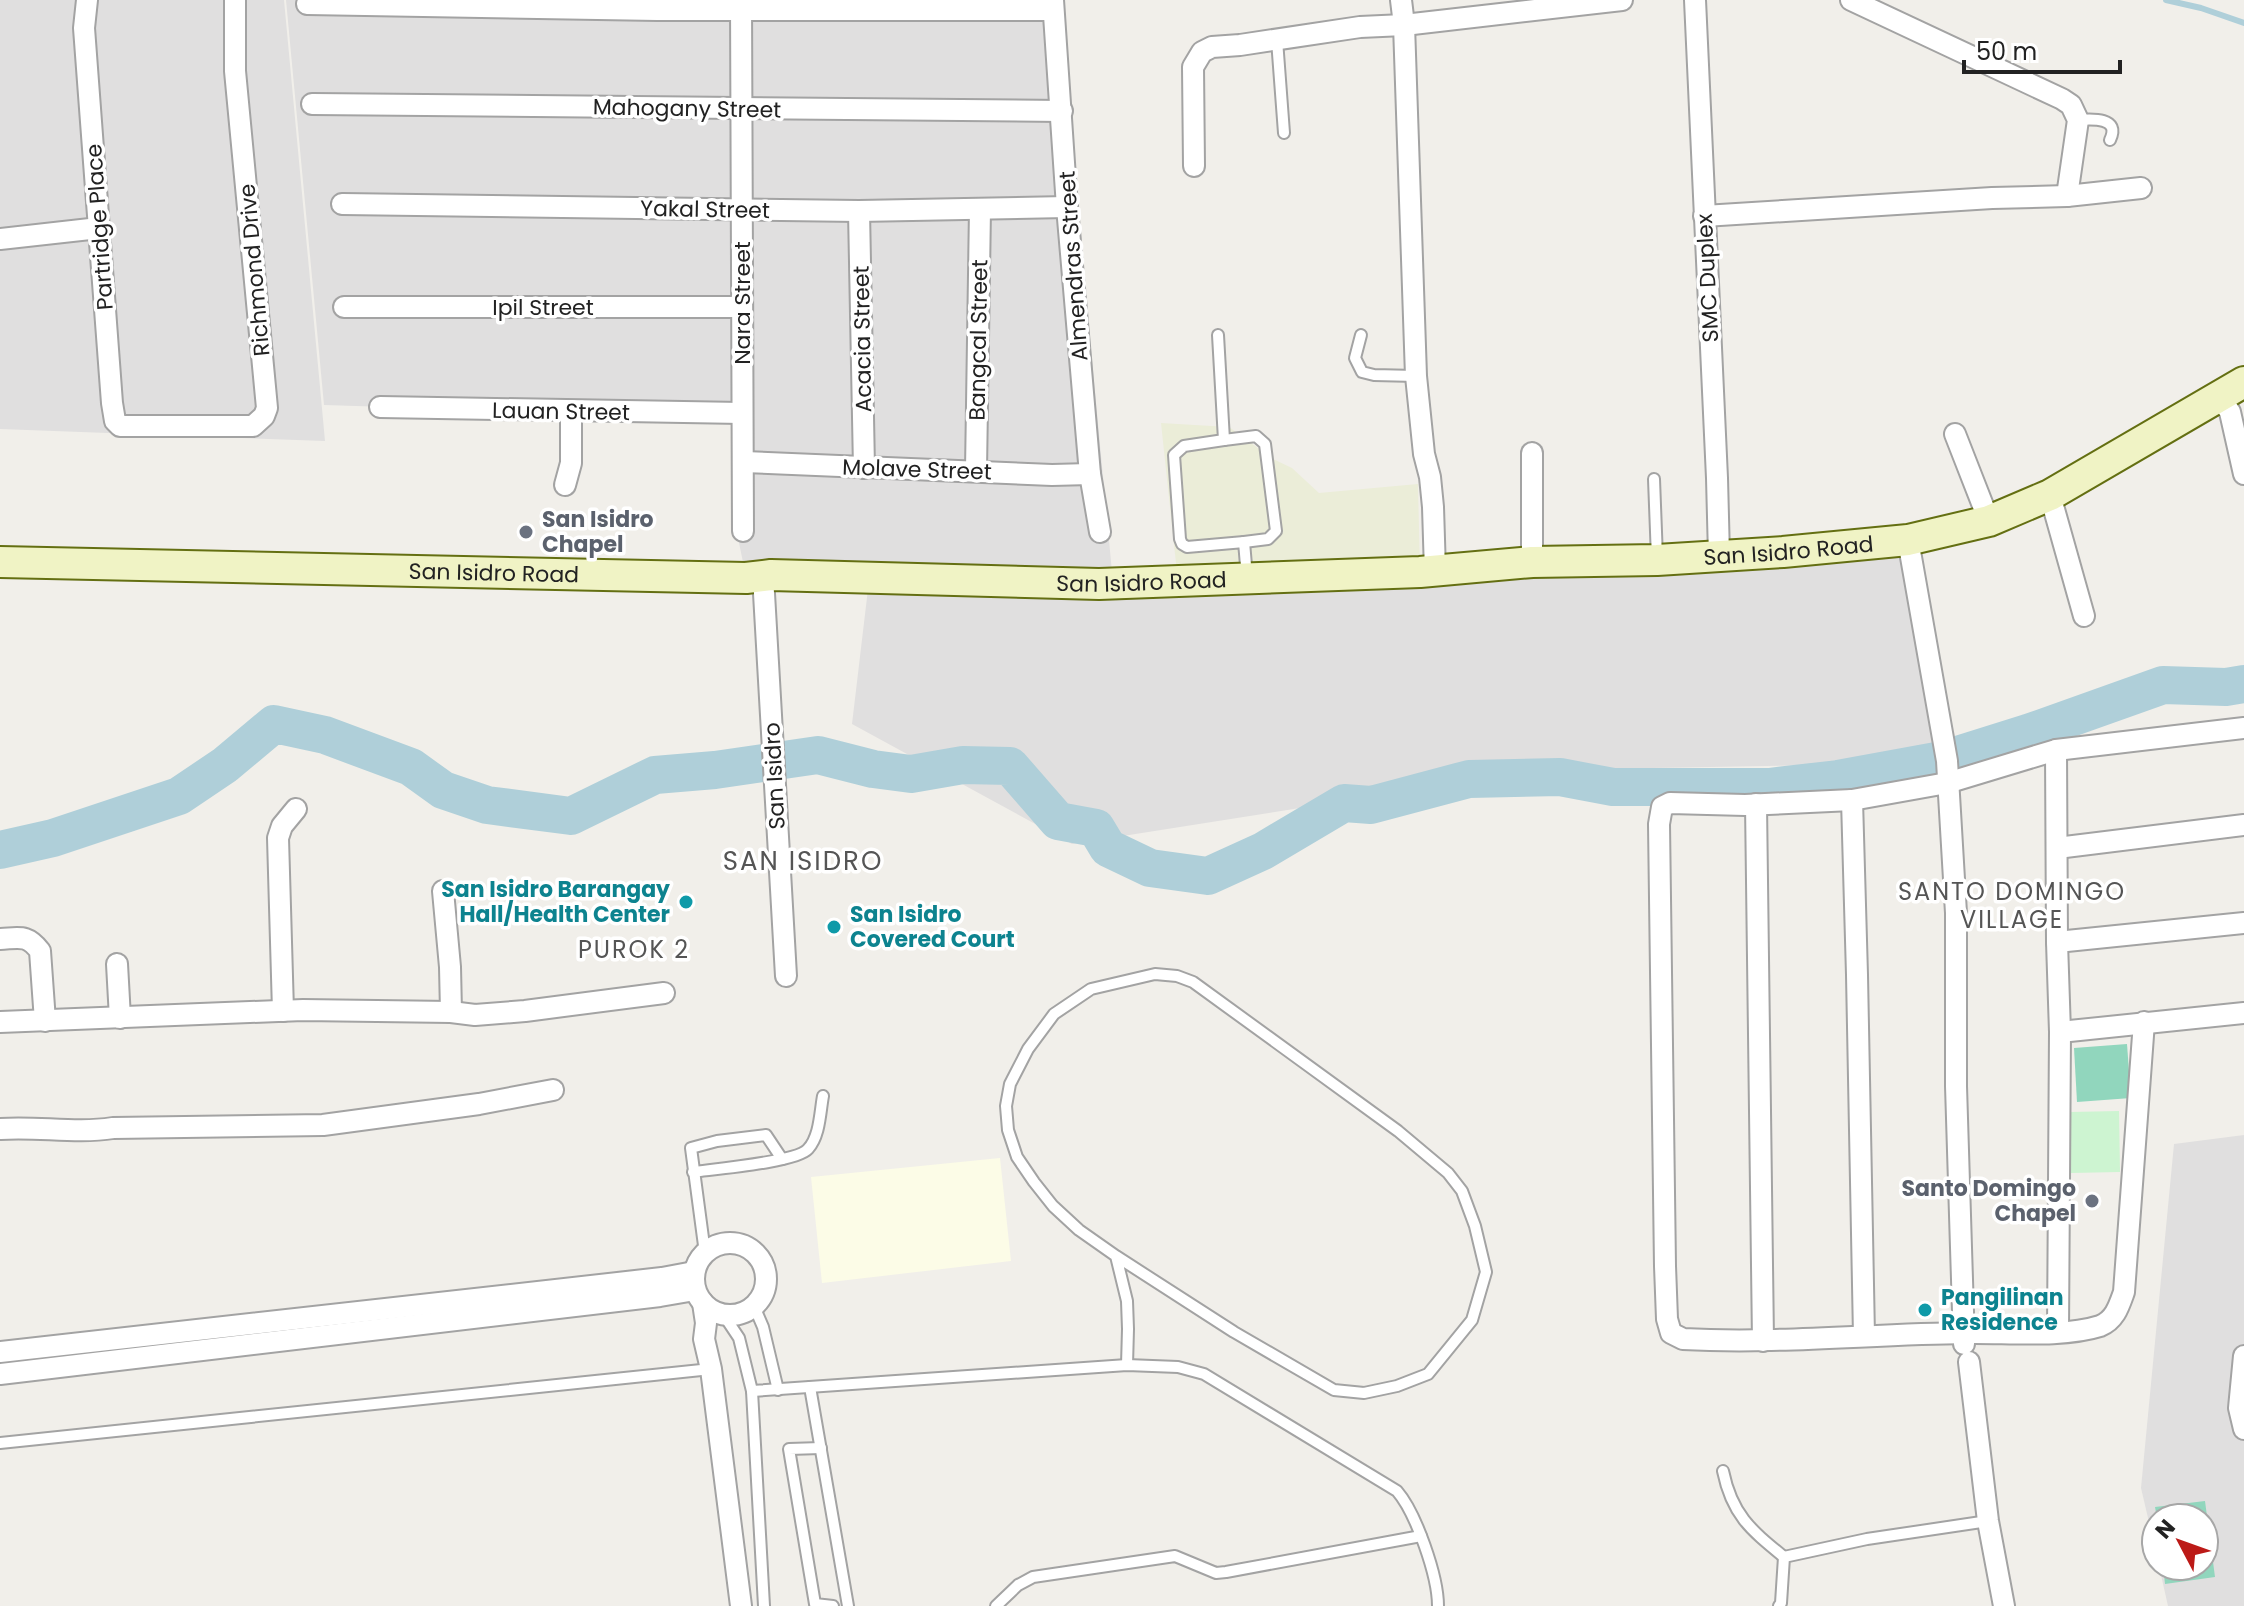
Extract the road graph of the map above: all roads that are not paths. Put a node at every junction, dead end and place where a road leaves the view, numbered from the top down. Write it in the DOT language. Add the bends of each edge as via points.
graph roads {
  1 [pos="87,0"];
  2 [pos="235,0"];
  3 [pos="1401,0"];
  4 [pos="1622,0"];
  5 [pos="1695,0"];
  6 [pos="1851,0"];
  7 [pos="307,4"];
  8 [pos="741,5"];
  9 [pos="1053,5"];
  10 [pos="1404,25"];
  11 [pos="1277,40"];
  12 [pos="312,104"];
  13 [pos="741,109"];
  14 [pos="1062,111"];
  15 [pos="2078,120"];
  16 [pos="1284,133"];
  17 [pos="2110,140"];
  18 [pos="1194,166"];
  19 [pos="2141,188"];
  20 [pos="2067,196"];
  21 [pos="342,204"];
  22 [pos="1067,207"];
  23 [pos="743,209"];
  24 [pos="980,209"];
  25 [pos="859,211"];
  26 [pos="1704,216"];
  27 [pos="99,228"];
  28 [pos="0,239"];
  29 [pos="344,307"];
  30 [pos="741,307"];
  31 [pos="1218,335"];
  32 [pos="1361,335"];
  33 [pos="1416,376"];
  34 [pos="2231,397"];
  35 [pos="380,407"];
  36 [pos="571,412"];
  37 [pos="742,413"];
  38 [pos="145,426"];
  39 [pos="2244,429"];
  40 [pos="1955,434"];
  41 [pos="1224,440"];
  42 [pos="1532,453"];
  43 [pos="744,462"];
  44 [pos="864,468"];
  45 [pos="976,470"];
  46 [pos="1090,474"];
  47 [pos="2244,474"];
  48 [pos="1654,479"];
  49 [pos="565,485"];
  50 [pos="2050,495"];
  51 [pos="1989,521"];
  52 [pos="743,531"];
  53 [pos="1100,532"];
  54 [pos="1908,540"];
  55 [pos="1244,542"];
  56 [pos="1719,556"];
  57 [pos="1657,560"];
  58 [pos="0,562"];
  59 [pos="1532,562"];
  60 [pos="1435,571"];
  61 [pos="763,576"];
  62 [pos="1247,579"];
  63 [pos="2084,616"];
  64 [pos="2244,728"];
  65 [pos="2056,750"];
  66 [pos="1947,783"];
  67 [pos="1852,800"];
  68 [pos="1756,804"];
  69 [pos="296,809"];
  70 [pos="2244,825"];
  71 [pos="2057,848"];
  72 [pos="443,891"];
  73 [pos="2244,923"];
  74 [pos="0,939"];
  75 [pos="2057,942"];
  76 [pos="117,964"];
  77 [pos="786,976"];
  78 [pos="664,993"];
  79 [pos="283,1011"];
  80 [pos="451,1012"];
  81 [pos="2244,1013"];
  82 [pos="120,1018"];
  83 [pos="45,1021"];
  84 [pos="0,1022"];
  85 [pos="2144,1022"];
  86 [pos="2060,1032"];
  87 [pos="553,1090"];
  88 [pos="823,1096"];
  89 [pos="0,1129"];
  90 [pos="782,1159"];
  91 [pos="693,1172"];
  92 [pos="705,1253"];
  93 [pos="1116,1256"];
  94 [pos="698,1288"];
  95 [pos="754,1306"];
  96 [pos="723,1314"];
  97 [pos="2058,1332"];
  98 [pos="1864,1336"];
  99 [pos="1763,1341"];
  100 [pos="1966,1346"];
  101 [pos="0,1352"];
  102 [pos="2244,1356"];
  103 [pos="1127,1365"];
  104 [pos="711,1369"];
  105 [pos="0,1374"];
  106 [pos="810,1387"];
  107 [pos="778,1390"];
  108 [pos="752,1391"];
  109 [pos="2244,1429"];
  110 [pos="0,1443"];
  111 [pos="821,1448"];
  112 [pos="1723,1471"];
  113 [pos="1988,1521"];
  114 [pos="1421,1536"];
  115 [pos="1784,1557"];
  116 [pos="741,1606"];
  117 [pos="764,1606"];
  118 [pos="833,1606"];
  119 [pos="848,1606"];
  120 [pos="996,1606"];
  121 [pos="1438,1606"];
  122 [pos="1779,1606"];
  123 [pos="2004,1606"];
  1 -- 27 [label="street, Partridge Place" via="84,28"];
  2 -- 38 [label="street, Richmond Drive" via="235,71 267,408 253,426"];
  3 -- 10 [label="street"];
  4 -- 10 [label="street"];
  5 -- 26 [label="street, SMC Duplex"];
  6 -- 15 [label="street" via="2062,99"];
  7 -- 8 [label="street"];
  8 -- 9 [label="street"];
  8 -- 13 [label="street, Nara Street"];
  9 -- 14 [label="street, Almendras Street"];
  10 -- 11 [label="street"];
  10 -- 33 [label="street"];
  11 -- 16 [label="lane"];
  11 -- 18 [label="street" via="1212,47 1198,57 1193,67"];
  12 -- 13 [label="street, Mahogany Street"];
  13 -- 14 [label="street, Mahogany Street"];
  13 -- 23 [label="street, Nara Street"];
  14 -- 22 [label="street, Almendras Street"];
  15 -- 17 [label="lane" via="2109,124"];
  15 -- 20 [label="street"];
  19 -- 20 [label="street"];
  20 -- 26 [label="street"];
  21 -- 23 [label="street, Yakal Street"];
  22 -- 24 [label="street, Yakal Street"];
  22 -- 46 [label="street, Almendras Street"];
  23 -- 25 [label="street, Yakal Street"];
  23 -- 30 [label="street, Nara Street"];
  24 -- 25 [label="street, Yakal Street"];
  24 -- 45 [label="street, Bangcal Street"];
  25 -- 44 [label="street, Acacia Street"];
  26 -- 56 [label="street, SMC Duplex"];
  27 -- 28 [label="street"];
  27 -- 38 [label="street, Partridge Place" via="115,421 120,426"];
  29 -- 30 [label="street, Ipil Street"];
  30 -- 37 [label="street, Nara Street"];
  31 -- 41 [label="lane"];
  32 -- 33 [label="lane" via="1355,358 1362,372"];
  33 -- 60 [label="street" via="1433,507"];
  34 -- 39 [label="lane"];
  34 -- 47 [label="street"];
  34 -- 50 [label="main road, San Isidro Road"];
  35 -- 36 [label="street, Lauan Street"];
  36 -- 37 [label="street, Lauan Street"];
  36 -- 49 [label="street" via="571,463"];
  37 -- 43 [label="street, Nara Street"];
  40 -- 51 [label="street"];
  41 -- 55 [label="lane" via="1256,436 1265,444 1276,531 1268,539"];
  41 -- 55 [label="lane" via="1184,446 1174,455 1180,539 1187,547"];
  42 -- 59 [label="street"];
  43 -- 44 [label="street, Molave Street"];
  43 -- 52 [label="street, Nara Street"];
  44 -- 45 [label="street, Molave Street"];
  45 -- 46 [label="street, Molave Street"];
  46 -- 53 [label="street, Almendras Street"];
  48 -- 57 [label="lane"];
  50 -- 51 [label="main road, San Isidro Road"];
  50 -- 63 [label="street"];
  51 -- 54 [label="main road, San Isidro Road"];
  54 -- 56 [label="main road, San Isidro Road"];
  54 -- 66 [label="street"];
  55 -- 62 [label="lane"];
  56 -- 57 [label="main road, San Isidro Road"];
  57 -- 59 [label="main road, San Isidro Road"];
  58 -- 61 [label="main road, San Isidro Road"];
  59 -- 60 [label="main road, San Isidro Road"];
  60 -- 62 [label="main road, San Isidro Road"];
  61 -- 62 [label="main road, San Isidro Road" via="1099,584"];
  61 -- 77 [label="street, San Isidro"];
  64 -- 65 [label="street"];
  65 -- 66 [label="street"];
  65 -- 71 [label="street"];
  66 -- 67 [label="street"];
  66 -- 100 [label="street" via="1956,913"];
  67 -- 68 [label="street"];
  67 -- 98 [label="street"];
  68 -- 99 [label="street"];
  68 -- 99 [label="street" via="1662,807 1661,1013 1668,1326 1683,1339"];
  69 -- 79 [label="street" via="278,838"];
  70 -- 71 [label="street"];
  71 -- 75 [label="street"];
  72 -- 80 [label="street"];
  73 -- 75 [label="street"];
  74 -- 83 [label="street" via="26,938 40,951"];
  75 -- 86 [label="street"];
  76 -- 82 [label="street"];
  78 -- 80 [label="street" via="525,1011"];
  79 -- 80 [label="street"];
  79 -- 82 [label="street"];
  81 -- 85 [label="street"];
  82 -- 83 [label="street"];
  83 -- 84 [label="street"];
  85 -- 86 [label="street"];
  85 -- 97 [label="street" via="2124,1292 2117,1313 2103,1325"];
  86 -- 97 [label="street"];
  87 -- 89 [label="street" via="323,1125"];
  88 -- 90 [label="lane" via="815,1140 806,1152"];
  90 -- 91 [label="lane"];
  90 -- 91 [label="lane" via="766,1135 717,1141 691,1148"];
  91 -- 92 [label="lane"];
  92 -- 94 [label="street" via="698,1262"];
  92 -- 95 [label="street" via="736,1243 757,1254 766,1274"];
  93 -- 93 [label="lane" via="1079,1230 1034,1182 1017,1157 1006,1106 1010,1084 1028,1049 1054,1014 1091,989 1155,974 1193,982 1448,1173 1462,1191 1486,1272 1472,1320 1428,1374 1364,1393 1334,1390"];
  93 -- 103 [label="lane" via="1127,1301"];
  94 -- 96 [label="street" via="712,1311"];
  94 -- 101 [label="street" via="662,1278"];
  94 -- 104 [label="street"];
  94 -- 105 [label="street"];
  95 -- 96 [label="street"];
  95 -- 107 [label="lane"];
  96 -- 108 [label="lane" via="739,1338"];
  97 -- 100 [label="street"];
  98 -- 99 [label="street"];
  98 -- 100 [label="street"];
  100 -- 113 [label="street"];
  102 -- 109 [label="street" via="2239,1408"];
  103 -- 106 [label="lane"];
  103 -- 114 [label="lane" via="1204,1374 1242,1396 1397,1491"];
  104 -- 110 [label="lane"];
  104 -- 116 [label="street"];
  106 -- 107 [label="lane"];
  106 -- 111 [label="lane"];
  107 -- 108 [label="lane"];
  108 -- 117 [label="lane"];
  111 -- 118 [label="lane" via="789,1449 815,1604"];
  111 -- 119 [label="lane"];
  112 -- 115 [label="lane" via="1734,1508"];
  113 -- 115 [label="lane"];
  113 -- 123 [label="street"];
  114 -- 120 [label="lane" via="1226,1572 1175,1556 1033,1577"];
  114 -- 121 [label="lane"];
  115 -- 122 [label="lane"];
}
